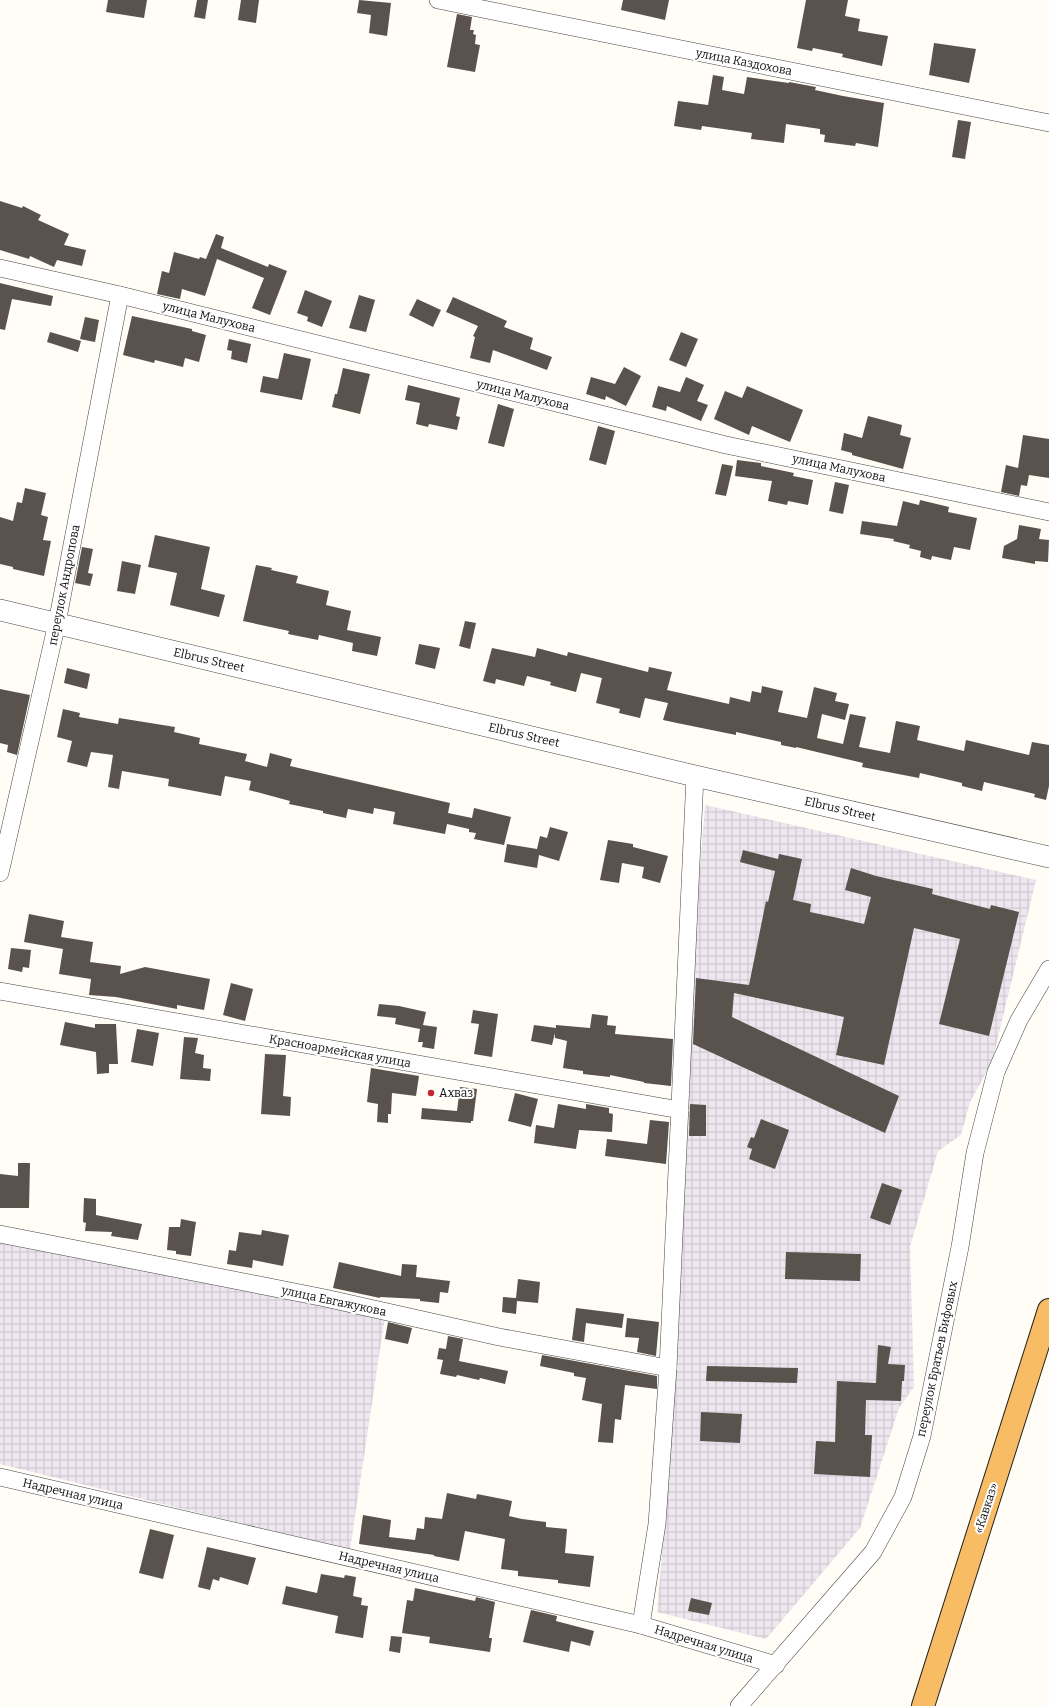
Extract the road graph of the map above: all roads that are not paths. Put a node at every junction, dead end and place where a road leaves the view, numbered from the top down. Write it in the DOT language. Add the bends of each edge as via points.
graph roads {
  1 [pos="438,0"];
  2 [pos="1049,123"];
  3 [pos="0,268"];
  4 [pos="120,295"];
  5 [pos="1049,512"];
  6 [pos="0,610"];
  7 [pos="56,623"];
  8 [pos="695,776"];
  9 [pos="1049,857"];
  10 [pos="0,873"];
  11 [pos="1049,969"];
  12 [pos="0,992"];
  13 [pos="680,1110"];
  14 [pos="0,1234"];
  15 [pos="1049,1310"];
  16 [pos="668,1368"];
  17 [pos="0,1477"];
  18 [pos="641,1625"];
  19 [pos="776,1665"];
  20 [pos="739,1706"];
  21 [pos="923,1706"];
  1 -- 2 [label="street, улица Каздохова"];
  3 -- 4 [label="street, улица Малухова"];
  4 -- 5 [label="street, улица Малухова" via="726,445"];
  4 -- 7 [label="street, переулок Андропова"];
  6 -- 7 [label="street, Elbrus Street"];
  7 -- 8 [label="street, Elbrus Street"];
  7 -- 10 [label="street, переулок Андропова"];
  8 -- 9 [label="street, Elbrus Street"];
  8 -- 13 [label="street"];
  11 -- 19 [label="street, переулок Братьев Бифовых" via="1019,1020 996,1072 975,1153 959,1254 922,1436 903,1497 873,1552"];
  12 -- 13 [label="street, Красноармейская улица"];
  13 -- 16 [label="street"];
  14 -- 16 [label="street, улица Евгажукова" via="325,1298 499,1337"];
  15 -- 21 [label="highway, «Кавказ»"];
  16 -- 18 [label="street" via="658,1524"];
  17 -- 18 [label="street, Надречная улица"];
  18 -- 19 [label="street, Надречная улица"];
  19 -- 20 [label="street, переулок Братьев Бифовых"];
}
